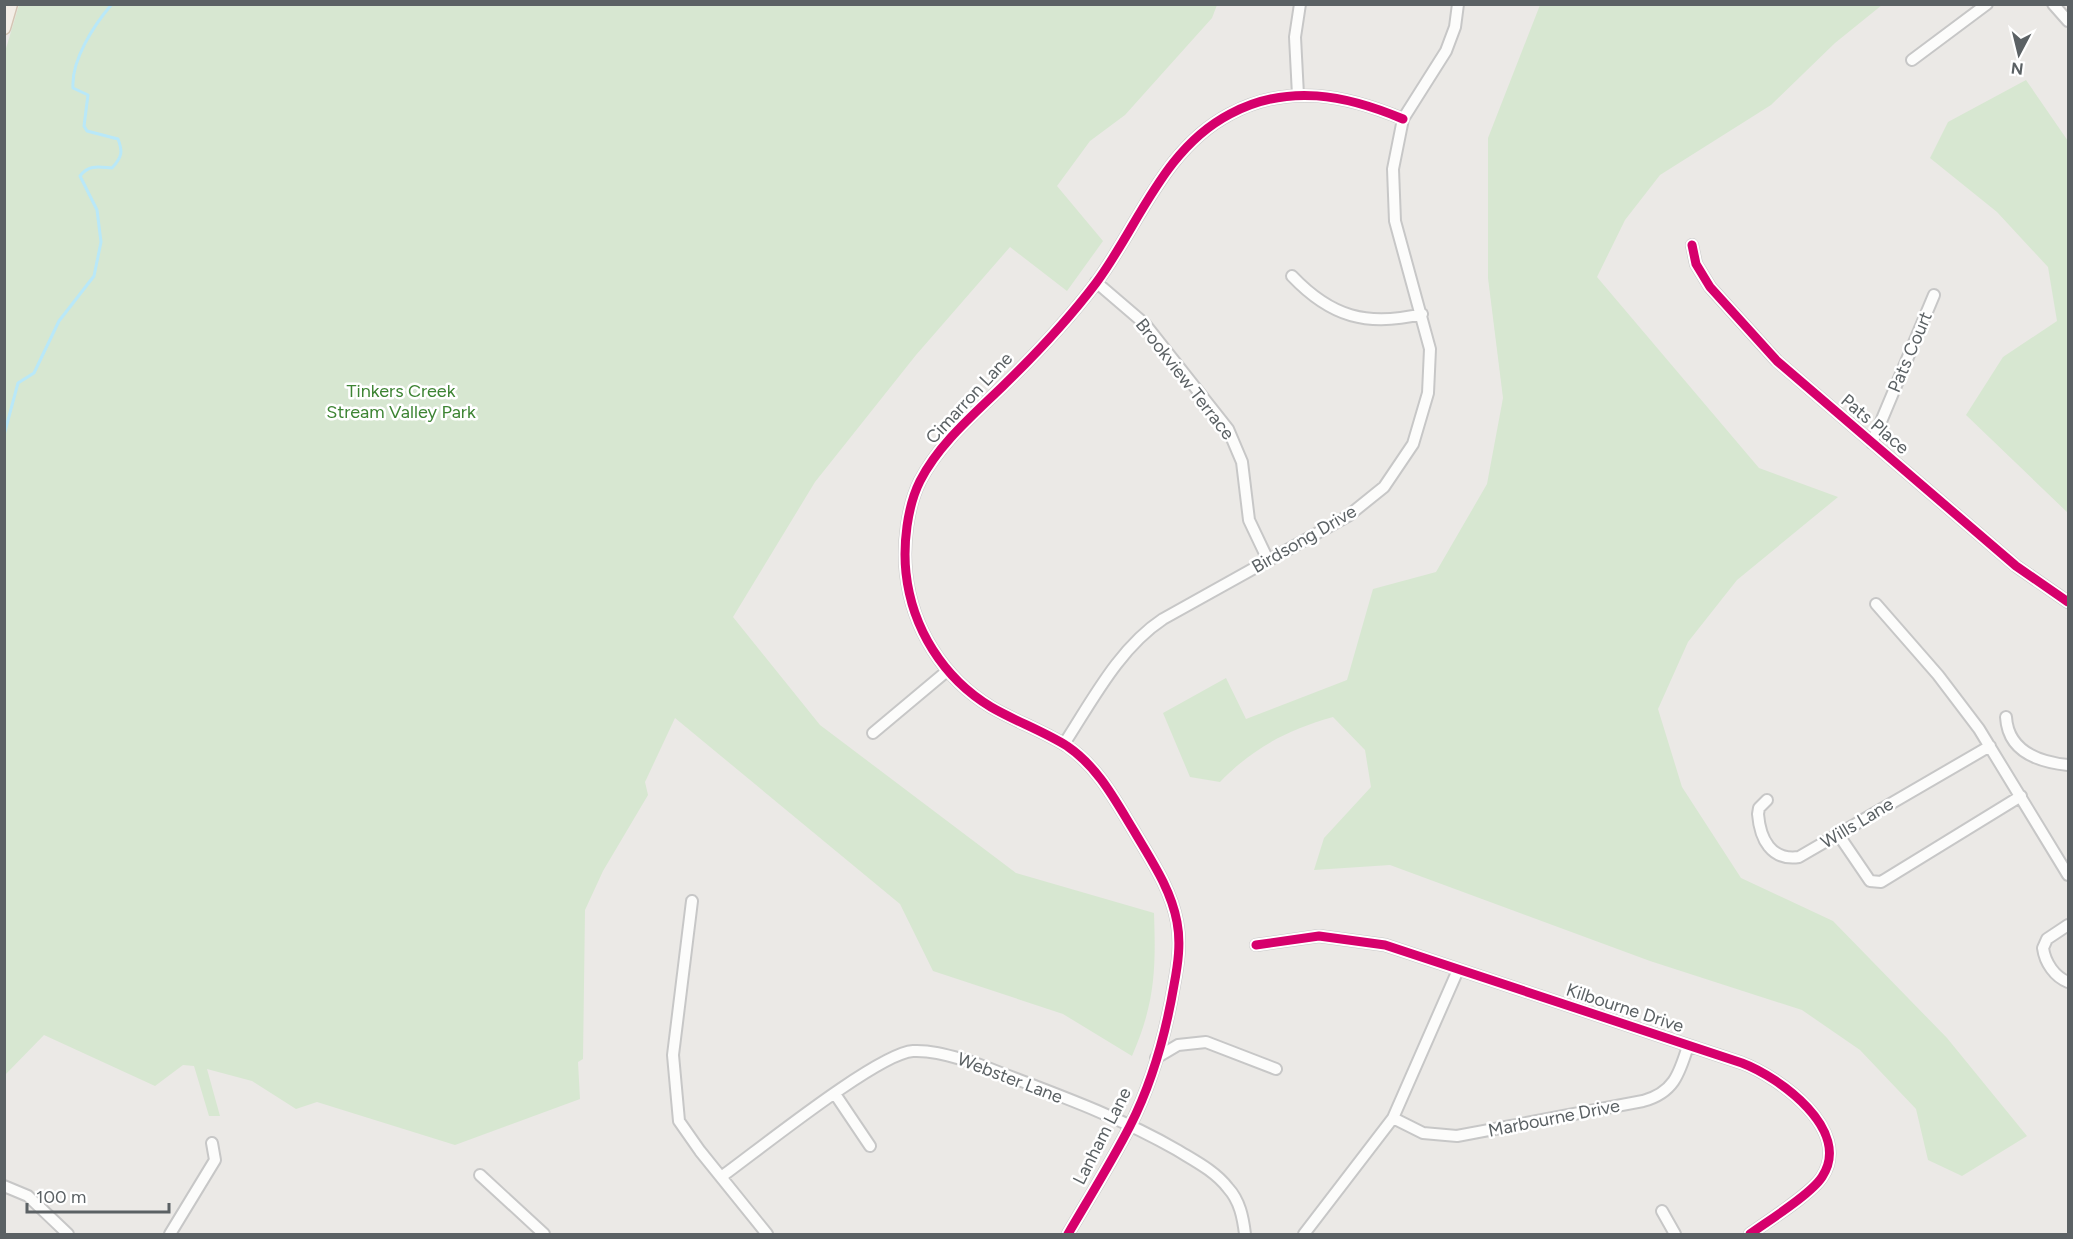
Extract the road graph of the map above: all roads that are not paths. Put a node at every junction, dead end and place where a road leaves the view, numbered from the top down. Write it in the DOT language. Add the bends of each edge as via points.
graph roads {
  1 [pos="11,4"];
  2 [pos="1299,4"];
  3 [pos="1458,4"];
  4 [pos="1987,4"];
  5 [pos="2053,4"];
  6 [pos="2068,21"];
  7 [pos="4,28"];
  8 [pos="1912,60"];
  9 [pos="1298,94"];
  10 [pos="1403,119"];
  11 [pos="1692,245"];
  12 [pos="1292,276"];
  13 [pos="1096,282"];
  14 [pos="1934,295"];
  15 [pos="1422,314"];
  16 [pos="1872,443"];
  17 [pos="1268,560"];
  18 [pos="2068,602"];
  19 [pos="1876,604"];
  20 [pos="947,671"];
  21 [pos="2006,717"];
  22 [pos="873,733"];
  23 [pos="1064,744"];
  24 [pos="1990,746"];
  25 [pos="2068,765"];
  26 [pos="2021,796"];
  27 [pos="1767,800"];
  28 [pos="1838,834"];
  29 [pos="2068,875"];
  30 [pos="692,901"];
  31 [pos="2068,925"];
  32 [pos="1256,945"];
  33 [pos="1458,969"];
  34 [pos="1177,971"];
  35 [pos="2068,982"];
  36 [pos="1688,1046"];
  37 [pos="1157,1054"];
  38 [pos="1276,1069"];
  39 [pos="835,1094"];
  40 [pos="1393,1118"];
  41 [pos="1131,1125"];
  42 [pos="212,1143"];
  43 [pos="870,1146"];
  44 [pos="480,1175"];
  45 [pos="721,1177"];
  46 [pos="4,1186"];
  47 [pos="1662,1211"];
  48 [pos="68,1234"];
  49 [pos="170,1234"];
  50 [pos="544,1234"];
  51 [pos="767,1234"];
  52 [pos="1068,1234"];
  53 [pos="1245,1234"];
  54 [pos="1305,1234"];
  55 [pos="1675,1234"];
  56 [pos="1750,1234"];
  1 -- 7 [label="main road"];
  2 -- 9 [label="street" via="1295,38"];
  3 -- 10 [label="street, Birdsong Drive" via="1446,51"];
  4 -- 8 [label="street"];
  5 -- 6 [label="street"];
  9 -- 10 [label="street, Cimarron Lane" via="1351,100"];
  9 -- 13 [label="street, Cimarron Lane" via="1244,107 1206,129 1174,160"];
  10 -- 15 [label="street, Birdsong Drive" via="1395,151 1392,202"];
  11 -- 16 [label="street, Pats Place" via="1700,273 1747,332"];
  12 -- 15 [label="street" via="1319,300 1354,317 1383,321"];
  13 -- 17 [label="street, Brookview Terrace" via="1145,324 1228,429 1242,462 1249,520"];
  13 -- 20 [label="street, Cimarron Lane" via="1052,334 945,444 915,493 906,542 908,589 924,636"];
  14 -- 16 [label="street, Pats Court"];
  15 -- 17 [label="street, Birdsong Drive" via="1430,349 1428,393 1418,434 1395,474 1348,516"];
  16 -- 18 [label="street, Pats Place" via="2016,566"];
  17 -- 23 [label="street, Birdsong Drive" via="1162,619 1143,634 1120,660"];
  19 -- 24 [label="street" via="1938,675"];
  20 -- 22 [label="street"];
  20 -- 23 [label="street, Cimarron Lane" via="992,707"];
  21 -- 25 [label="street" via="2009,736 2021,748 2039,759"];
  23 -- 34 [label="street, Cimarron Lane" via="1107,787 1159,872 1177,923"];
  24 -- 26 [label="street"];
  24 -- 28 [label="street, Wills Lane"];
  26 -- 28 [label="street" via="1881,882 1870,881"];
  26 -- 29 [label="street"];
  27 -- 28 [label="street, Wills Lane" via="1759,808 1758,820 1769,848 1777,856 1799,857"];
  30 -- 45 [label="street" via="673,1055 679,1121"];
  31 -- 35 [label="street" via="2047,939 2043,948 2051,969"];
  32 -- 33 [label="street, Kilbourne Drive" via="1303,936 1340,937 1399,949"];
  33 -- 36 [label="street, Kilbourne Drive"];
  33 -- 40 [label="street"];
  34 -- 37 [label="street, Lanham Lane"];
  36 -- 40 [label="street, Marbourne Drive" via="1674,1084 1662,1094 1642,1101 1456,1136 1423,1133"];
  36 -- 56 [label="street, Kilbourne Drive" via="1772,1077 1801,1101 1827,1139 1828,1164 1820,1180"];
  37 -- 38 [label="street" via="1178,1045 1206,1042"];
  37 -- 41 [label="street, Lanham Lane"];
  39 -- 41 [label="street, Webster Lane" via="875,1065 911,1051 972,1062"];
  39 -- 43 [label="street"];
  39 -- 45 [label="street, Webster Lane"];
  40 -- 54 [label="street"];
  41 -- 52 [label="street, Lanham Lane"];
  41 -- 53 [label="street, Webster Lane" via="1197,1161 1221,1179 1239,1206"];
  42 -- 49 [label="street" via="215,1161"];
  44 -- 50 [label="street"];
  45 -- 51 [label="street"];
  46 -- 48 [label="street" via="28,1196"];
  47 -- 55 [label="street"];
}
